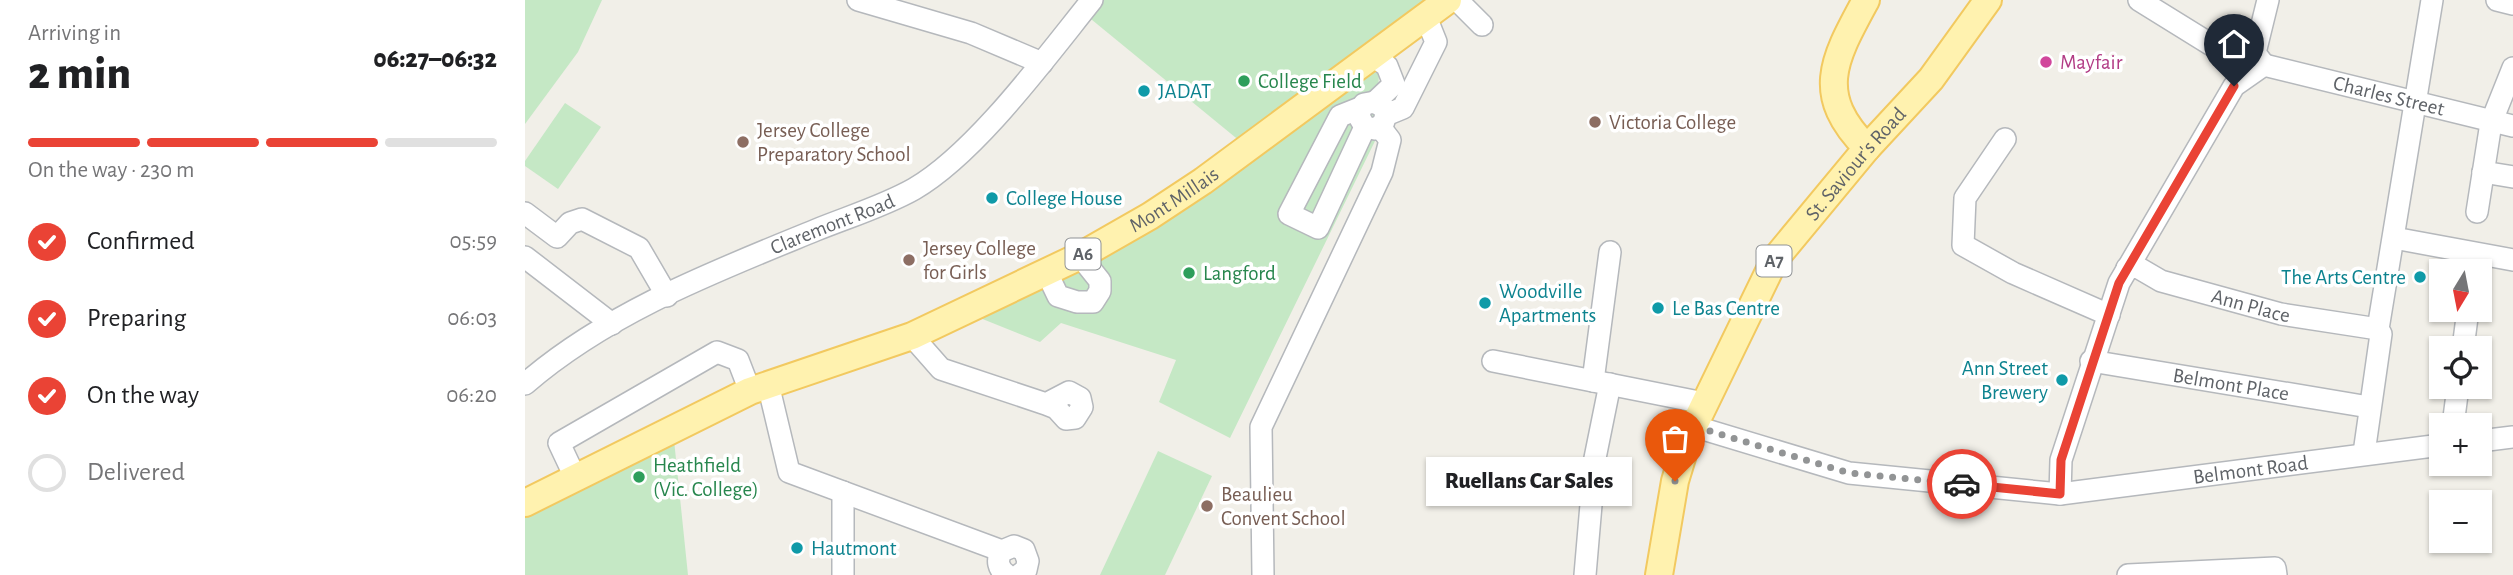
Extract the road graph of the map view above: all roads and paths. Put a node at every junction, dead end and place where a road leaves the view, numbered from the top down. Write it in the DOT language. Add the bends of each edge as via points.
graph roads {
  1 [pos="858,0"];
  2 [pos="1093,0"];
  3 [pos="1448,0"];
  4 [pos="1457,0"];
  5 [pos="1866,0"];
  6 [pos="1988,0"];
  7 [pos="2139,0"];
  8 [pos="2268,0"];
  9 [pos="2432,0"];
  10 [pos="2497,0"];
  11 [pos="2513,4"];
  12 [pos="1426,17"];
  13 [pos="1482,26"];
  14 [pos="2210,44"];
  15 [pos="1373,56"];
  16 [pos="1042,63"];
  17 [pos="2264,65"];
  18 [pos="2513,68"];
  19 [pos="2234,86"];
  20 [pos="2414,103"];
  21 [pos="1373,116"];
  22 [pos="2491,123"];
  23 [pos="2513,126"];
  24 [pos="2005,139"];
  25 [pos="1867,148"];
  26 [pos="2483,172"];
  27 [pos="2513,177"];
  28 [pos="2477,212"];
  29 [pos="525,213"];
  30 [pos="2394,237"];
  31 [pos="1610,252"];
  32 [pos="1080,256"];
  33 [pos="525,257"];
  34 [pos="2467,259"];
  35 [pos="2513,260"];
  36 [pos="2492,261"];
  37 [pos="2127,268"];
  38 [pos="1047,273"];
  39 [pos="667,296"];
  40 [pos="2109,315"];
  41 [pos="612,324"];
  42 [pos="2378,329"];
  43 [pos="912,336"];
  44 [pos="1493,361"];
  45 [pos="2091,361"];
  46 [pos="1602,383"];
  47 [pos="525,384"];
  48 [pos="759,387"];
  49 [pos="1046,404"];
  50 [pos="2369,407"];
  51 [pos="1698,414"];
  52 [pos="2513,437"];
  53 [pos="2492,440"];
  54 [pos="2429,446"];
  55 [pos="2364,453"];
  56 [pos="575,477"];
  57 [pos="843,492"];
  58 [pos="2060,494"];
  59 [pos="525,503"];
  60 [pos="1002,551"];
  61 [pos="2275,572"];
  62 [pos="843,575"];
  63 [pos="1007,575"];
  64 [pos="1019,575"];
  65 [pos="1263,575"];
  66 [pos="1585,575"];
  67 [pos="1659,575"];
  68 [pos="2128,575"];
  1 -- 16 [label="street" via="971,33"];
  2 -- 16 [label="street, Claremont Road"];
  3 -- 12 [label="main road, Mont Millais / A6"];
  4 -- 13 [label="street"];
  5 -- 25 [label="main road" via="1842,43 1833,76 1842,118"];
  6 -- 25 [label="main road, St. Saviour's Road / A7" via="1931,79"];
  7 -- 14 [label="street"];
  8 -- 17 [label="street" via="2255,53"];
  9 -- 20 [label="street"];
  10 -- 11 [label="street"];
  12 -- 15 [label="main road, Mont Millais / A6"];
  12 -- 21 [label="street" via="1437,42 1403,108"];
  14 -- 17 [label="street, Charles Street"];
  14 -- 19 [label="street" via="2228,62"];
  15 -- 21 [label="street" via="1387,66 1394,84"];
  15 -- 32 [label="main road, Mont Millais / A6" via="1203,181"];
  16 -- 39 [label="street, Claremont Road" via="957,158 914,189"];
  17 -- 19 [label="street"];
  17 -- 20 [label="street, Charles Street"];
  18 -- 22 [label="street"];
  19 -- 37 [label="street"];
  20 -- 22 [label="street, Charles Street"];
  20 -- 30 [label="street"];
  21 -- 21 [label="street" via="1318,228 1289,214 1340,116"];
  21 -- 65 [label="street" via="1390,141 1382,172 1261,427"];
  22 -- 23 [label="street, Charles Street"];
  22 -- 26 [label="street"];
  24 -- 40 [label="street" via="1965,198 1963,244 2013,273"];
  25 -- 51 [label="main road, St. Saviour's Road / A7" via="1775,259"];
  26 -- 27 [label="street"];
  26 -- 28 [label="street"];
  29 -- 39 [label="street" via="557,237 570,223 582,219 639,248"];
  30 -- 34 [label="street"];
  30 -- 42 [label="street"];
  31 -- 46 [label="street"];
  32 -- 38 [label="main road, Mont Millais / A6"];
  32 -- 38 [label="street" via="1100,281 1093,302 1058,296"];
  33 -- 41 [label="street"];
  35 -- 36 [label="street"];
  37 -- 40 [label="street"];
  37 -- 42 [label="street, Ann Place" via="2137,267 2161,281 2281,314"];
  38 -- 43 [label="main road, Mont Millais / A6"];
  39 -- 41 [label="street, Claremont Road"];
  40 -- 45 [label="street"];
  41 -- 47 [label="street, Claremont Road" via="554,359"];
  42 -- 50 [label="street" via="2381,334"];
  43 -- 48 [label="main road, Mont Millais / A6"];
  43 -- 49 [label="street" via="941,369"];
  44 -- 46 [label="street, Belmont Road"];
  45 -- 50 [label="street, Belmont Place"];
  45 -- 58 [label="street" via="2061,460"];
  46 -- 51 [label="street, Belmont Road"];
  46 -- 66 [label="street"];
  48 -- 56 [label="main road, Mont Millais / A6"];
  48 -- 56 [label="street" via="738,360 717,352 559,443"];
  48 -- 57 [label="street" via="789,471"];
  50 -- 55 [label="street"];
  51 -- 58 [label="street, Belmont Road" via="1849,473"];
  51 -- 67 [label="main road, St. Saviour's Road / A7" via="1675,481"];
  52 -- 53 [label="street"];
  54 -- 55 [label="street, Belmont Road"];
  55 -- 58 [label="street, Belmont Road"];
  56 -- 59 [label="main road, A6"];
  57 -- 60 [label="street"];
  57 -- 62 [label="street"];
  60 -- 63 [label="street" via="999,566"];
  60 -- 64 [label="street" via="1014,546 1027,554 1028,566"];
  61 -- 68 [label="street"];
}
